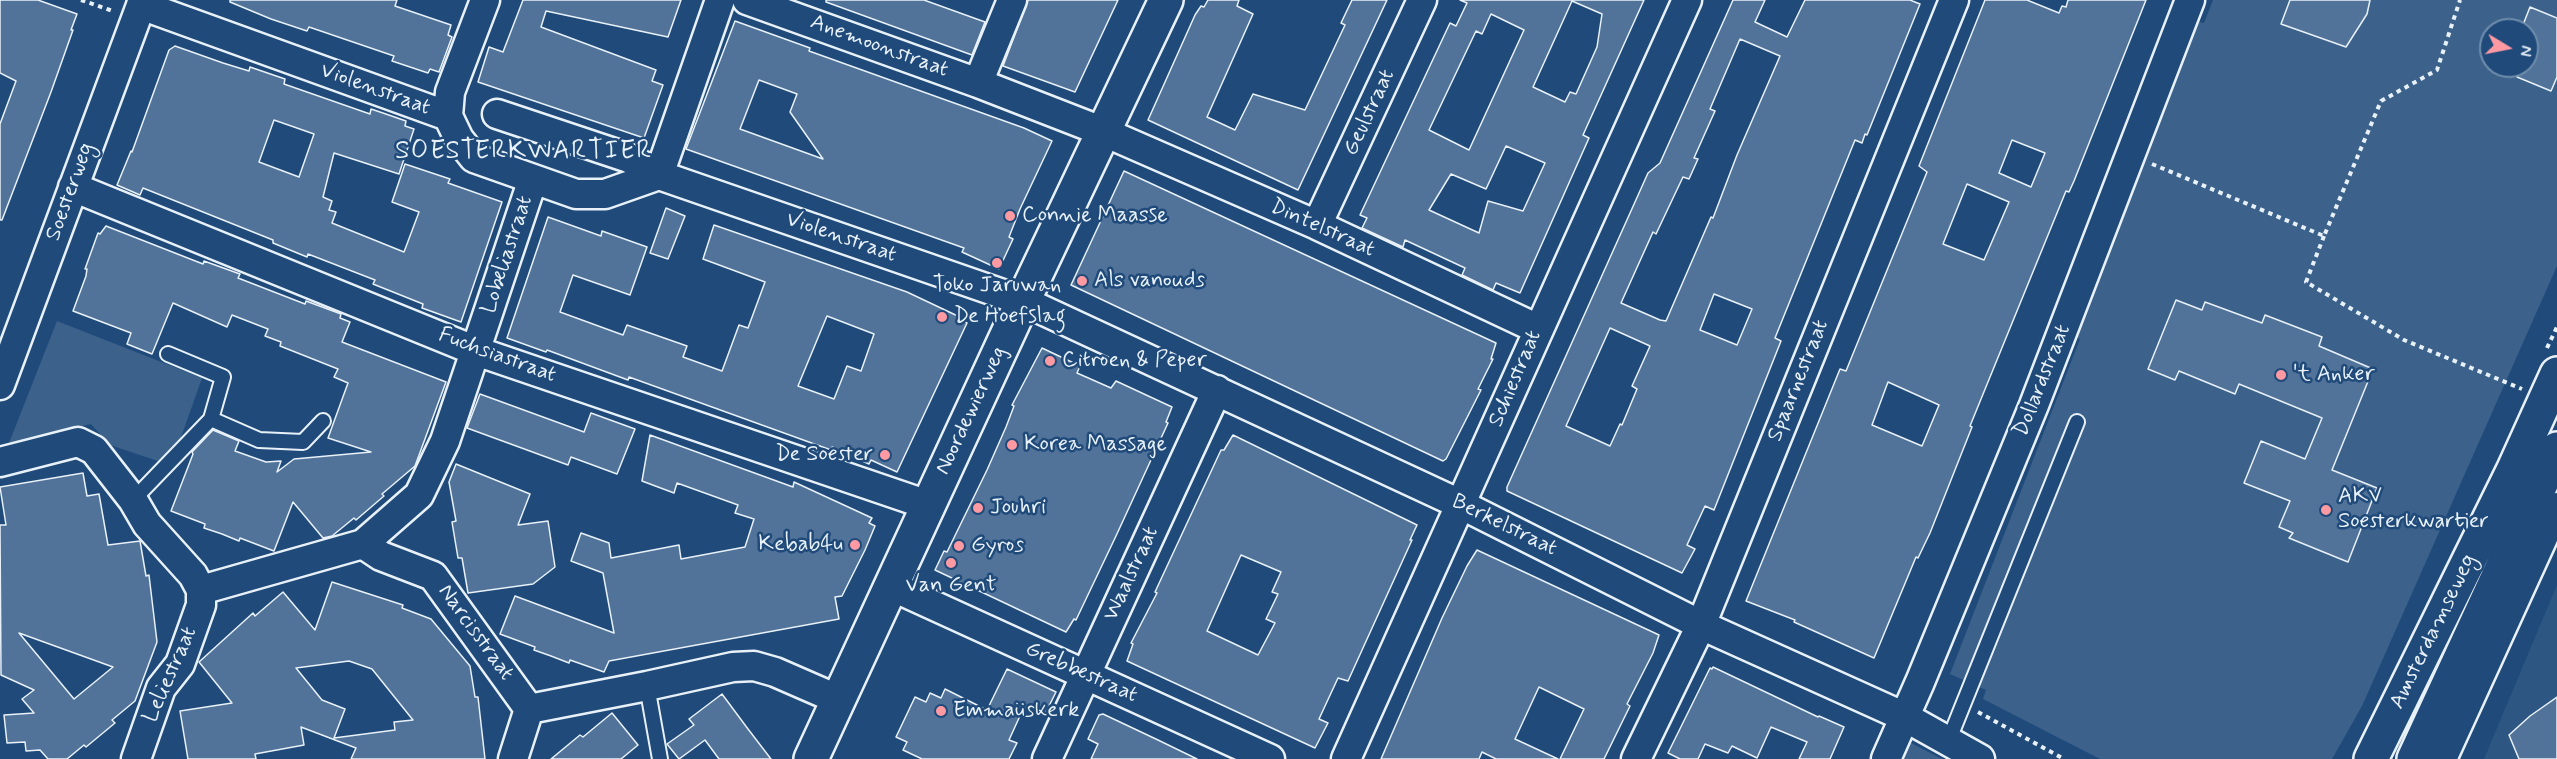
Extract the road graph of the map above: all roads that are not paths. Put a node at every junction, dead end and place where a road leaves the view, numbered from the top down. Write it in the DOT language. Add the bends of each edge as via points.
graph roads {
  1 [pos="485,0"];
  2 [pos="720,0"];
  3 [pos="747,0"];
  4 [pos="1012,0"];
  5 [pos="1166,0"];
  6 [pos="1422,0"];
  7 [pos="1687,0"];
  8 [pos="1954,0"];
  9 [pos="2190,0"];
  10 [pos="140,8"];
  11 [pos="978,83"];
  12 [pos="497,114"];
  13 [pos="448,116"];
  14 [pos="1104,132"];
  15 [pos="658,175"];
  16 [pos="532,179"];
  17 [pos="73,187"];
  18 [pos="1317,225"];
  19 [pos="1023,301"];
  20 [pos="1538,329"];
  21 [pos="476,351"];
  22 [pos="168,354"];
  23 [pos="2557,374"];
  24 [pos="0,385"];
  25 [pos="1217,390"];
  26 [pos="211,419"];
  27 [pos="323,421"];
  28 [pos="2077,422"];
  29 [pos="2557,449"];
  30 [pos="0,462"];
  31 [pos="133,500"];
  32 [pos="928,505"];
  33 [pos="1462,505"];
  34 [pos="2557,507"];
  35 [pos="363,544"];
  36 [pos="891,586"];
  37 [pos="201,590"];
  38 [pos="1701,625"];
  39 [pos="1085,675"];
  40 [pos="647,686"];
  41 [pos="837,699"];
  42 [pos="529,709"];
  43 [pos="1905,717"];
  44 [pos="1948,742"];
  45 [pos="136,759"];
  46 [pos="513,759"];
  47 [pos="660,759"];
  48 [pos="811,759"];
  49 [pos="1047,759"];
  50 [pos="1270,759"];
  51 [pos="1346,759"];
  52 [pos="1636,759"];
  53 [pos="1886,759"];
  54 [pos="1980,759"];
  55 [pos="2371,759"];
  56 [pos="2414,759"];
  57 [pos="2442,759"];
  1 -- 13 [label="street" via="450,92"];
  2 -- 15 [label="street"];
  3 -- 11 [label="street, Anemoonstraat"];
  4 -- 11 [label="street, Anemoonstraat"];
  5 -- 14 [label="street, Noordewierweg"];
  6 -- 18 [label="street, Geulstraat"];
  7 -- 20 [label="street, Schiestraat"];
  8 -- 38 [label="street, Spaarnestraat"];
  9 -- 43 [label="street, Dollardstraat" via="2034,405"];
  10 -- 13 [label="street, Violenstraat"];
  10 -- 17 [label="street, Soesterweg"];
  11 -- 14 [label="street, Anemoonstraat"];
  12 -- 15 [label="street, Violenstraat" via="629,159"];
  13 -- 16 [label="street, Violenstraat" via="474,158"];
  14 -- 18 [label="street, Dintelstraat"];
  14 -- 19 [label="street, Noordewierweg"];
  15 -- 16 [label="street, Violenstraat" via="605,194 576,194"];
  15 -- 19 [label="street, Violenstraat"];
  16 -- 21 [label="street, Lobeliastraat"];
  17 -- 21 [label="street, Fuchsiastraat"];
  17 -- 24 [label="street, Soesterweg"];
  18 -- 20 [label="street, Dintelstraat"];
  19 -- 25 [label="street, Berkelstraat"];
  19 -- 32 [label="street, Noordewierweg"];
  20 -- 33 [label="street, Schiestraat"];
  21 -- 32 [label="street, Fuchsiastraat"];
  21 -- 35 [label="street, Lobeliastraat" via="445,441 419,495"];
  22 -- 26 [label="lane" via="223,377"];
  23 -- 55 [label="street, Amsterdamseweg"];
  25 -- 33 [label="street, Berkelstraat"];
  25 -- 39 [label="street, Waalstraat"];
  26 -- 27 [label="lane" via="259,440 303,442"];
  26 -- 31 [label="lane"];
  28 -- 44 [label="lane"];
  29 -- 56 [label="street, Amsterdamseweg"];
  30 -- 31 [label="street" via="78,442 94,450"];
  31 -- 37 [label="street" via="147,524 193,575"];
  32 -- 36 [label="street, Noordewierweg"];
  33 -- 38 [label="street, Berkelstraat"];
  33 -- 51 [label="street, Schiestraat"];
  34 -- 57 [label="street"];
  35 -- 37 [label="street"];
  35 -- 42 [label="street, Narcisstraat" via="381,556 433,576"];
  36 -- 39 [label="street, Grebbestraat"];
  36 -- 41 [label="street, Noordewierweg"];
  37 -- 45 [label="street, Leliestraat" via="201,605 180,664 161,688"];
  38 -- 43 [label="street, Berkelstraat"];
  38 -- 52 [label="street, Spaarnestraat"];
  39 -- 49 [label="street, Waalstraat"];
  39 -- 50 [label="street, Grebbestraat"];
  40 -- 41 [label="street" via="754,666"];
  40 -- 42 [label="street"];
  40 -- 47 [label="lane"];
  41 -- 48 [label="street, Noordewierweg"];
  42 -- 46 [label="street"];
  43 -- 44 [label="street, Berkelstraat"];
  43 -- 53 [label="street, Dollardstraat"];
  44 -- 54 [label="street, Berkelstraat"];
}
